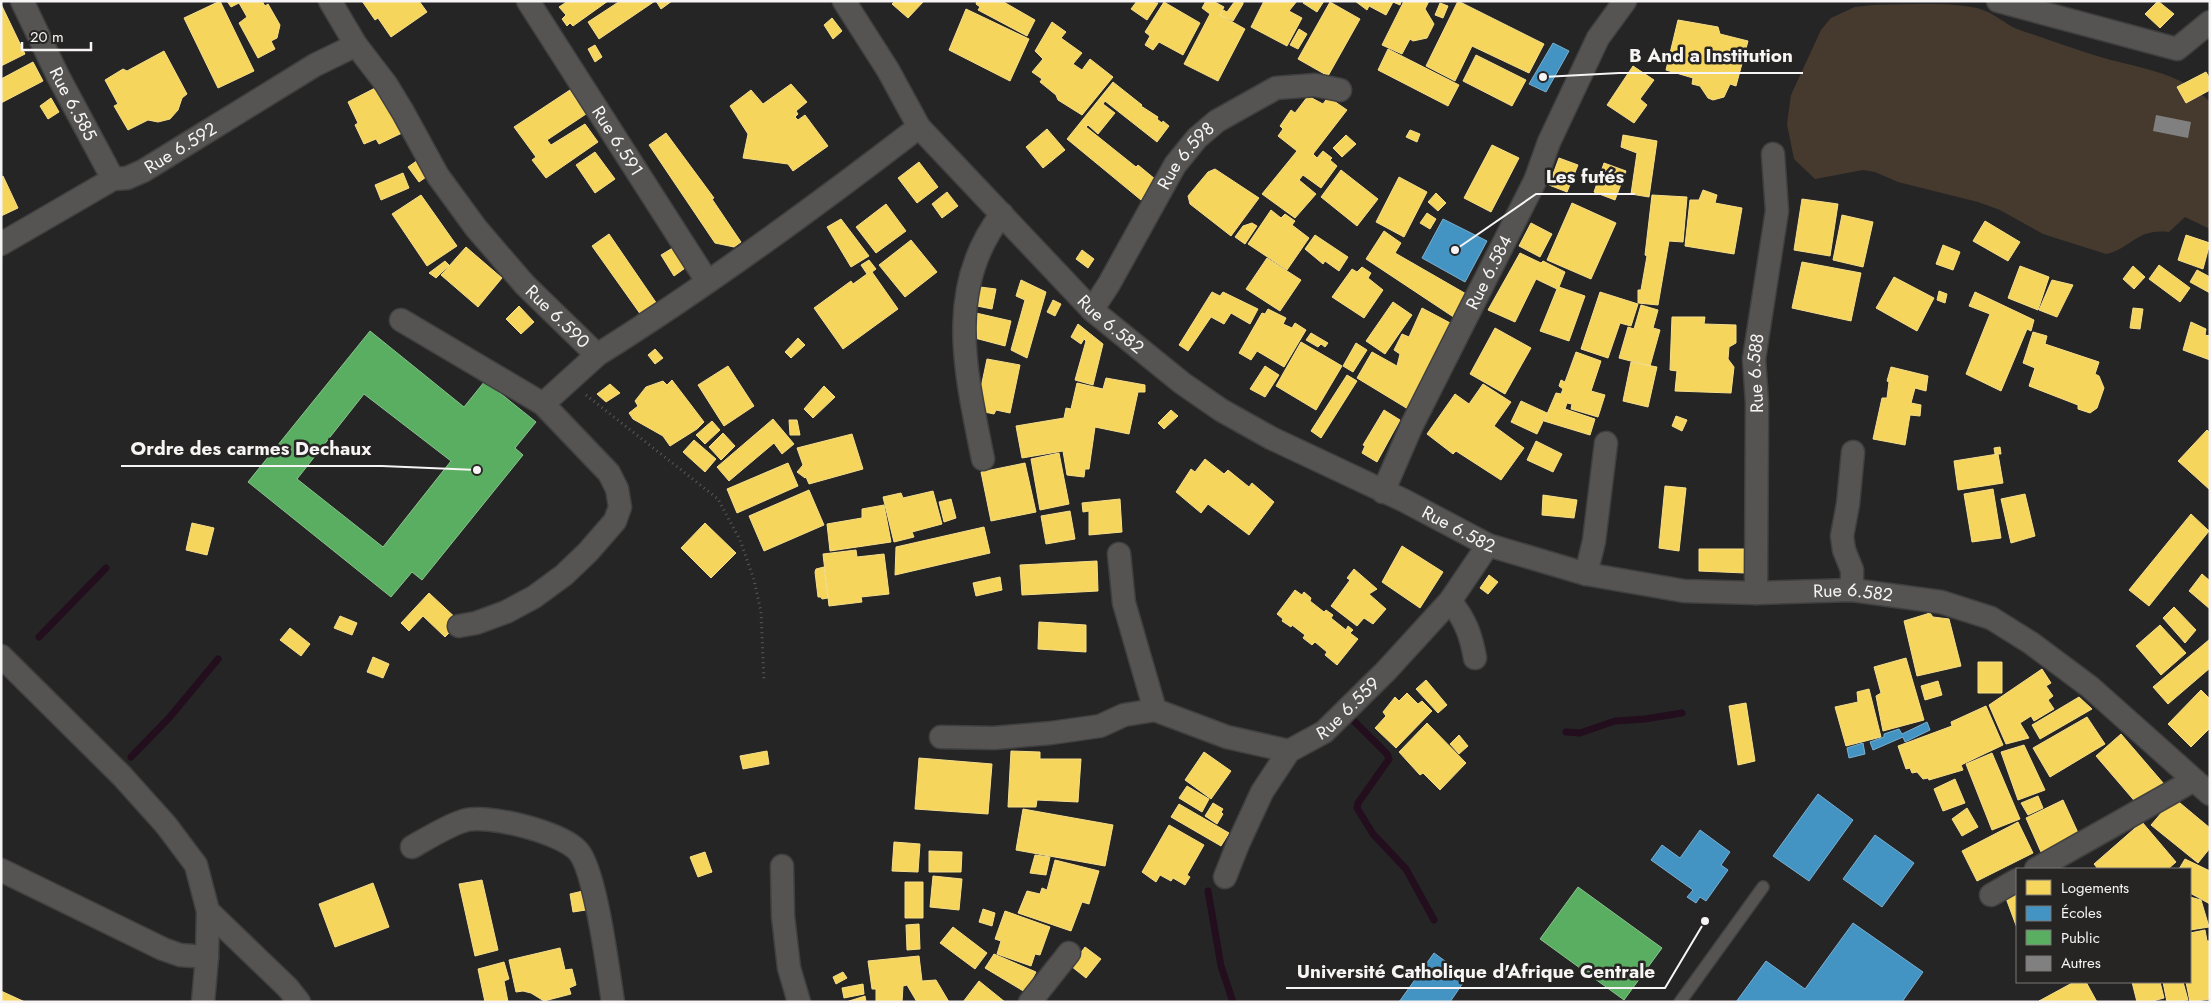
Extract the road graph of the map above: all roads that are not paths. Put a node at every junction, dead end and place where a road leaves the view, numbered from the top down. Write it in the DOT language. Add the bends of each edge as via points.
graph roads {
  1 [pos="22,1"];
  2 [pos="330,1"];
  3 [pos="528,1"];
  4 [pos="844,1"];
  5 [pos="1625,1"];
  6 [pos="1998,1"];
  7 [pos="2210,22"];
  8 [pos="356,45"];
  9 [pos="1340,90"];
  10 [pos="919,126"];
  11 [pos="1773,154"];
  12 [pos="113,179"];
  13 [pos="1002,214"];
  14 [pos="1,244"];
  15 [pos="707,281"];
  16 [pos="1092,310"];
  17 [pos="401,320"];
  18 [pos="597,355"];
  19 [pos="543,404"];
  20 [pos="1606,443"];
  21 [pos="1853,452"];
  22 [pos="983,459"];
  23 [pos="1383,492"];
  24 [pos="1488,545"];
  25 [pos="1118,554"];
  26 [pos="1586,574"];
  27 [pos="1852,590"];
  28 [pos="1756,593"];
  29 [pos="1450,601"];
  30 [pos="459,626"];
  31 [pos="1,656"];
  32 [pos="1475,658"];
  33 [pos="1155,710"];
  34 [pos="941,737"];
  35 [pos="1289,751"];
  36 [pos="2202,787"];
  37 [pos="412,847"];
  38 [pos="782,866"];
  39 [pos="2038,868"];
  40 [pos="1,870"];
  41 [pos="1226,877"];
  42 [pos="2016,881"];
  43 [pos="1763,887"];
  44 [pos="1991,895"];
  45 [pos="208,911"];
  46 [pos="1069,953"];
  47 [pos="207,957"];
  48 [pos="203,1002"];
  49 [pos="299,1002"];
  50 [pos="612,1002"];
  51 [pos="799,1002"];
  52 [pos="1030,1002"];
  53 [pos="1680,1002"];
  1 -- 12 [label="street, Rue 6.585"];
  2 -- 8 [label="street, Rue 6.590"];
  3 -- 15 [label="street, Rue 6.591"];
  4 -- 10 [label="street, Rue 6.582"];
  5 -- 23 [label="street, Rue 6.584" via="1598,38 1549,142 1535,181 1412,425"];
  6 -- 7 [label="street" via="2177,49"];
  8 -- 12 [label="street, Rue 6.592" via="315,65 143,171 127,178"];
  8 -- 18 [label="street, Rue 6.590" via="386,84 438,176 476,228 525,285"];
  9 -- 16 [label="street, Rue 6.598" via="1315,85 1276,88 1217,121 1197,138 1175,166"];
  10 -- 13 [label="street, Rue 6.582"];
  10 -- 15 [label="street, Rue 6.590" via="817,205"];
  11 -- 28 [label="street, Rue 6.588" via="1777,211 1754,359 1757,403"];
  12 -- 14 [label="street, Rue 6.592"];
  13 -- 16 [label="street, Rue 6.582"];
  13 -- 22 [label="street" via="990,228 973,265 964,307 967,382"];
  15 -- 18 [label="street, Rue 6.590" via="662,315"];
  16 -- 23 [label="street, Rue 6.582" via="1221,410"];
  17 -- 19 [label="street"];
  18 -- 19 [label="street"];
  19 -- 30 [label="street" via="609,473 617,489 620,507 615,521 564,575 534,597 476,624"];
  20 -- 26 [label="street" via="1594,542"];
  21 -- 27 [label="street" via="1842,536 1852,570"];
  23 -- 24 [label="street, Rue 6.582"];
  24 -- 26 [label="street, Rue 6.582"];
  24 -- 29 [label="street, Rue 6.559"];
  25 -- 33 [label="street" via="1124,603"];
  26 -- 28 [label="street, Rue 6.582" via="1684,591"];
  27 -- 28 [label="street, Rue 6.582"];
  27 -- 36 [label="street, Rue 6.582" via="1941,602 1991,618 2090,687"];
  29 -- 32 [label="street" via="1463,617 1471,635"];
  29 -- 35 [label="street, Rue 6.559" via="1324,732"];
  31 -- 45 [label="street" via="122,776 166,825 196,866"];
  33 -- 34 [label="street" via="1124,715 1100,726 1051,733 994,738"];
  33 -- 35 [label="street" via="1227,737"];
  35 -- 41 [label="street, Rue 6.559" via="1262,792"];
  36 -- 39 [label="street"];
  37 -- 50 [label="street" via="464,820 505,821 560,838 578,851 589,872"];
  38 -- 51 [label="street" via="789,968"];
  40 -- 47 [label="street" via="163,949 180,955"];
  42 -- 44 [label="street"];
  43 -- 53 [label="lane"];
  45 -- 47 [label="street"];
  45 -- 49 [label="street"];
  46 -- 52 [label="street"];
  47 -- 48 [label="street"];
}
